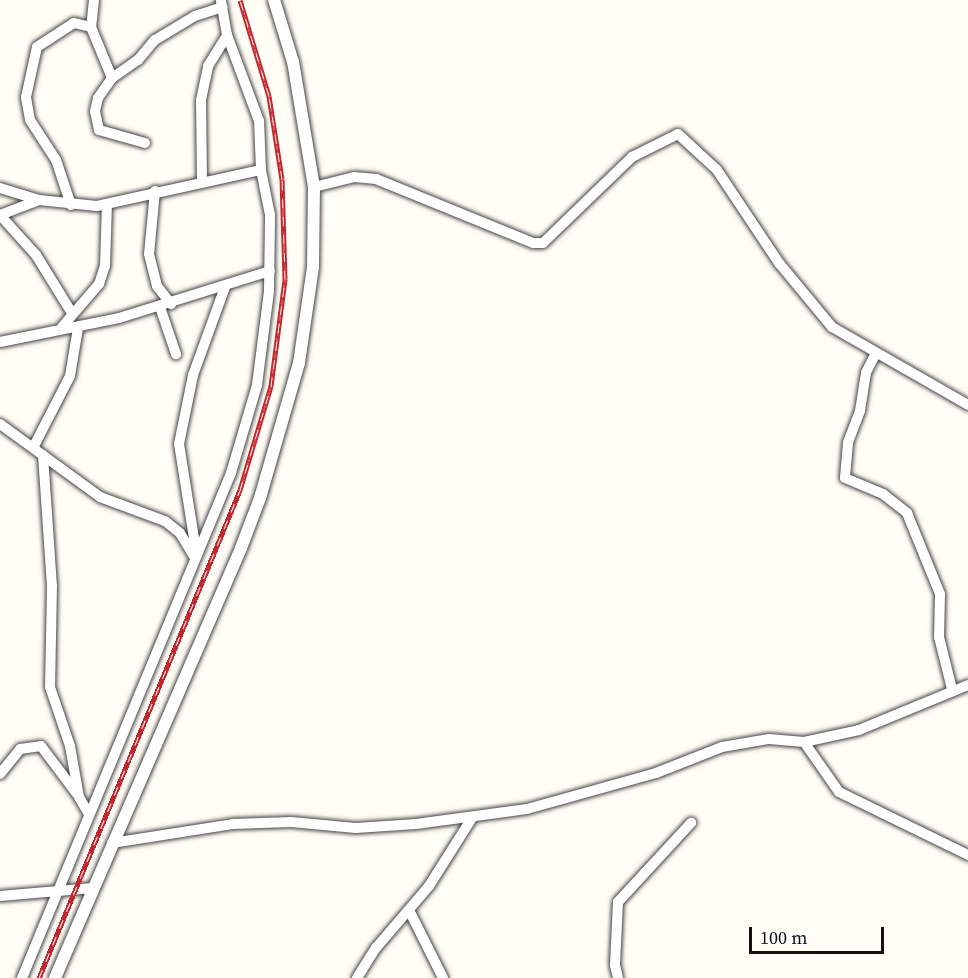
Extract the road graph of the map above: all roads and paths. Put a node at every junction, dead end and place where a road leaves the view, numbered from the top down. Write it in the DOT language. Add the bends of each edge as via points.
graph roads {
  1 [pos="274,0"];
  2 [pos="92,1"];
  3 [pos="222,4"];
  4 [pos="91,27"];
  5 [pos="227,35"];
  6 [pos="112,78"];
  7 [pos="145,143"];
  8 [pos="261,170"];
  9 [pos="202,181"];
  10 [pos="314,187"];
  11 [pos="0,188"];
  12 [pos="155,191"];
  13 [pos="39,200"];
  14 [pos="107,204"];
  15 [pos="71,205"];
  16 [pos="270,271"];
  17 [pos="225,287"];
  18 [pos="171,304"];
  19 [pos="160,307"];
  20 [pos="72,314"];
  21 [pos="62,327"];
  22 [pos="78,328"];
  23 [pos="0,342"];
  24 [pos="876,353"];
  25 [pos="176,354"];
  26 [pos="968,405"];
  27 [pos="0,424"];
  28 [pos="34,446"];
  29 [pos="43,454"];
  30 [pos="195,554"];
  31 [pos="968,685"];
  32 [pos="952,689"];
  33 [pos="804,742"];
  34 [pos="0,774"];
  35 [pos="79,797"];
  36 [pos="89,814"];
  37 [pos="472,818"];
  38 [pos="691,823"];
  39 [pos="112,843"];
  40 [pos="968,855"];
  41 [pos="93,888"];
  42 [pos="59,890"];
  43 [pos="0,896"];
  44 [pos="409,910"];
  45 [pos="22,978"];
  46 [pos="55,978"];
  47 [pos="357,978"];
  48 [pos="443,978"];
  49 [pos="618,978"];
  1 -- 10 [label="street" via="293,62"];
  2 -- 4 [label="street"];
  3 -- 5 [label="street"];
  3 -- 6 [label="street" via="174,27"];
  4 -- 6 [label="street"];
  4 -- 15 [label="street" via="74,23 37,46 26,97 30,120 56,160"];
  5 -- 8 [label="street" via="258,121"];
  5 -- 9 [label="street" via="208,66 201,99"];
  6 -- 7 [label="street" via="98,98 95,111 99,130"];
  8 -- 9 [label="street"];
  8 -- 16 [label="street" via="270,215"];
  9 -- 12 [label="street"];
  10 -- 24 [label="street" via="354,177 376,178 533,243 543,243 632,156 678,134 717,170 779,263 832,327"];
  10 -- 39 [label="street" via="308,312 282,430 241,548"];
  11 -- 13 [label="street"];
  12 -- 14 [label="street"];
  12 -- 18 [label="street" via="149,254 157,286"];
  13 -- 15 [label="street"];
  13 -- 20 [label="street" via="0,215 36,255"];
  14 -- 15 [label="street"];
  14 -- 20 [label="street" via="105,266 99,284"];
  16 -- 17 [label="street"];
  16 -- 30 [label="street" via="257,385 246,431"];
  17 -- 18 [label="street"];
  17 -- 30 [label="street" via="193,375 179,444"];
  18 -- 19 [label="street"];
  19 -- 22 [label="street"];
  19 -- 25 [label="street"];
  20 -- 21 [label="street"];
  21 -- 22 [label="street"];
  21 -- 23 [label="street"];
  22 -- 28 [label="street" via="70,376"];
  24 -- 26 [label="street"];
  24 -- 32 [label="street" via="866,373 860,411 848,443 845,478 883,494 907,513 940,594 939,637"];
  27 -- 28 [label="street"];
  28 -- 29 [label="street"];
  29 -- 30 [label="street" via="100,497 165,521 180,533"];
  29 -- 35 [label="street" via="52,586 50,687 70,746"];
  30 -- 36 [label="street"];
  31 -- 32 [label="street"];
  32 -- 33 [label="street" via="859,730"];
  33 -- 37 [label="street" via="769,739 722,747 656,773 527,809"];
  33 -- 40 [label="street" via="839,792"];
  34 -- 35 [label="street" via="20,749 41,746"];
  35 -- 36 [label="street"];
  36 -- 42 [label="street"];
  37 -- 39 [label="street" via="356,828 291,822 233,825"];
  37 -- 44 [label="street"];
  38 -- 49 [label="street" via="618,902"];
  39 -- 41 [label="street"];
  41 -- 42 [label="street"];
  41 -- 46 [label="street"];
  42 -- 43 [label="street"];
  42 -- 45 [label="street"];
  44 -- 47 [label="street"];
  44 -- 48 [label="street"];
}
